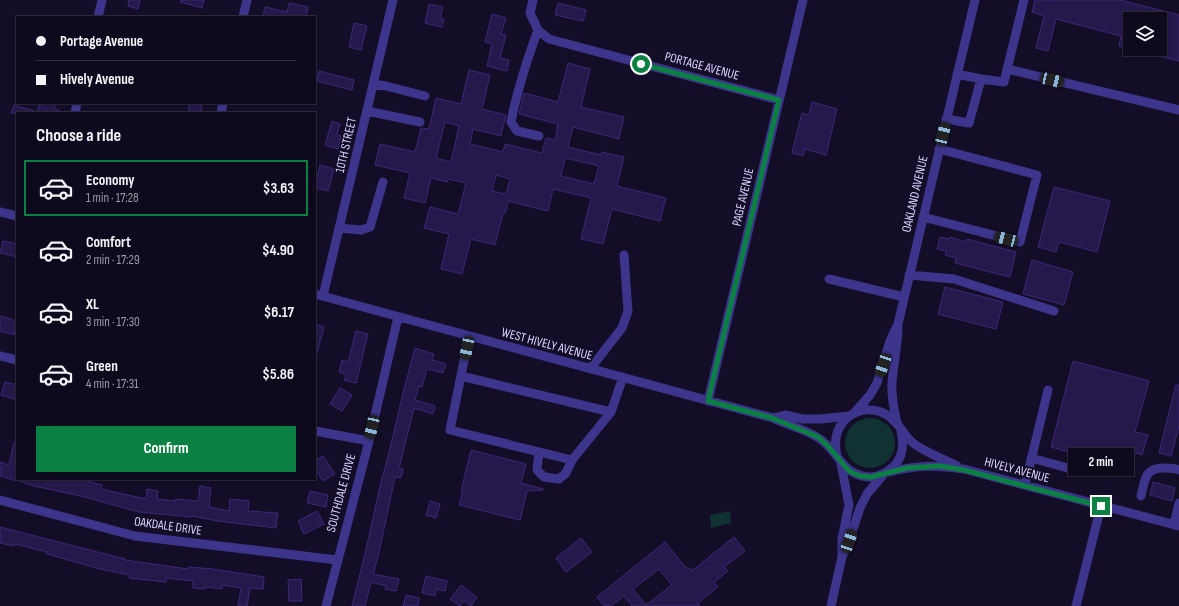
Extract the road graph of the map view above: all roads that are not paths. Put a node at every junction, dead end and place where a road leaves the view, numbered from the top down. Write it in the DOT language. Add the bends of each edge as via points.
graph roads {
  1 [pos="102,0"];
  2 [pos="247,0"];
  3 [pos="393,0"];
  4 [pos="534,0"];
  5 [pos="803,0"];
  6 [pos="975,0"];
  7 [pos="1024,0"];
  8 [pos="98,16"];
  9 [pos="243,16"];
  10 [pos="538,30"];
  11 [pos="1007,69"];
  12 [pos="957,74"];
  13 [pos="980,79"];
  14 [pos="373,84"];
  15 [pos="425,96"];
  16 [pos="779,100"];
  17 [pos="1179,110"];
  18 [pos="367,111"];
  19 [pos="946,119"];
  20 [pos="420,122"];
  21 [pos="540,136"];
  22 [pos="939,149"];
  23 [pos="383,182"];
  24 [pos="0,212"];
  25 [pos="16,216"];
  26 [pos="923,217"];
  27 [pos="339,228"];
  28 [pos="624,255"];
  29 [pos="909,275"];
  30 [pos="829,279"];
  31 [pos="319,295"];
  32 [pos="904,296"];
  33 [pos="1054,311"];
  34 [pos="398,317"];
  35 [pos="898,324"];
  36 [pos="470,336"];
  37 [pos="0,356"];
  38 [pos="16,360"];
  39 [pos="590,369"];
  40 [pos="461,376"];
  41 [pos="623,378"];
  42 [pos="1048,390"];
  43 [pos="708,401"];
  44 [pos="611,412"];
  45 [pos="852,414"];
  46 [pos="772,418"];
  47 [pos="899,427"];
  48 [pos="316,431"];
  49 [pos="369,441"];
  50 [pos="539,452"];
  51 [pos="1031,458"];
  52 [pos="572,460"];
  53 [pos="839,460"];
  54 [pos="1068,468"];
  55 [pos="964,470"];
  56 [pos="1179,470"];
  57 [pos="885,473"];
  58 [pos="1025,485"];
  59 [pos="1141,496"];
  60 [pos="0,500"];
  61 [pos="1179,503"];
  62 [pos="1101,506"];
  63 [pos="1176,526"];
  64 [pos="842,557"];
  65 [pos="337,560"];
  66 [pos="326,606"];
  67 [pos="831,606"];
  68 [pos="1076,606"];
  1 -- 8 [label="street"];
  2 -- 9 [label="street"];
  3 -- 14 [label="street, 10TH STREET"];
  4 -- 10 [label="street" via="530,14"];
  5 -- 16 [label="street, PAGE AVENUE"];
  6 -- 12 [label="street, OAKLAND AVENUE"];
  7 -- 11 [label="street"];
  10 -- 16 [label="street, PORTAGE AVENUE" via="549,39"];
  10 -- 21 [label="street" via="511,122 517,131"];
  11 -- 13 [label="street" via="1004,82"];
  11 -- 17 [label="street"];
  12 -- 13 [label="street"];
  12 -- 19 [label="street, OAKLAND AVENUE"];
  13 -- 19 [label="street" via="969,122"];
  14 -- 15 [label="street"];
  14 -- 18 [label="street, 10TH STREET"];
  16 -- 43 [label="street, PAGE AVENUE"];
  18 -- 20 [label="street"];
  18 -- 27 [label="street, 10TH STREET"];
  19 -- 22 [label="street, OAKLAND AVENUE"];
  22 -- 26 [label="street, OAKLAND AVENUE"];
  22 -- 26 [label="street" via="1037,175 1020,242"];
  23 -- 27 [label="street" via="370,227 361,230"];
  24 -- 25 [label="street"];
  26 -- 29 [label="street, OAKLAND AVENUE"];
  27 -- 31 [label="street, 10TH STREET"];
  28 -- 39 [label="street" via="628,311 622,328"];
  29 -- 32 [label="street, OAKLAND AVENUE"];
  29 -- 33 [label="street" via="954,279"];
  30 -- 32 [label="street"];
  31 -- 34 [label="street, WEST HIVELY AVENUE"];
  32 -- 35 [label="street, OAKLAND AVENUE"];
  34 -- 36 [label="street, WEST HIVELY AVENUE"];
  34 -- 49 [label="street, SOUTHDALE DRIVE"];
  35 -- 45 [label="street, OAKLAND AVENUE" via="877,383 870,395"];
  35 -- 47 [label="street, OAKLAND AVENUE" via="892,398"];
  36 -- 39 [label="street, WEST HIVELY AVENUE"];
  36 -- 40 [label="street"];
  37 -- 38 [label="street"];
  39 -- 41 [label="street, WEST HIVELY AVENUE"];
  40 -- 44 [label="street"];
  40 -- 50 [label="street" via="450,430"];
  41 -- 43 [label="street, WEST HIVELY AVENUE"];
  41 -- 44 [label="street"];
  42 -- 51 [label="street"];
  43 -- 46 [label="street, WEST HIVELY AVENUE"];
  44 -- 52 [label="street"];
  45 -- 46 [label="street, HIVELY AVENUE" via="820,419 785,415"];
  45 -- 47 [label="street, HIVELY AVENUE" via="866,409 878,410 888,415"];
  45 -- 53 [label="street" via="841,424 836,435 835,446"];
  46 -- 53 [label="street, HIVELY AVENUE" via="818,437"];
  47 -- 55 [label="street, HIVELY AVENUE" via="911,442 922,450"];
  47 -- 57 [label="street" via="903,442 902,453 897,464"];
  48 -- 49 [label="street"];
  49 -- 65 [label="street, SOUTHDALE DRIVE"];
  50 -- 52 [label="street"];
  50 -- 52 [label="street" via="537,470 544,477 559,479 566,473"];
  51 -- 54 [label="street"];
  51 -- 58 [label="street"];
  53 -- 57 [label="street, HIVELY AVENUE" via="849,471 860,476 871,477"];
  53 -- 64 [label="street" via="849,505 842,539"];
  55 -- 57 [label="street, HIVELY AVENUE" via="921,466"];
  55 -- 58 [label="street, HIVELY AVENUE"];
  56 -- 59 [label="street" via="1159,467 1152,469 1147,474"];
  57 -- 64 [label="street" via="867,494"];
  58 -- 62 [label="street, HIVELY AVENUE"];
  60 -- 65 [label="street, OAKDALE DRIVE" via="135,536"];
  61 -- 63 [label="street"];
  62 -- 63 [label="street, HIVELY AVENUE"];
  62 -- 68 [label="street"];
  64 -- 67 [label="street"];
  65 -- 66 [label="street, SOUTHDALE DRIVE"];
}
